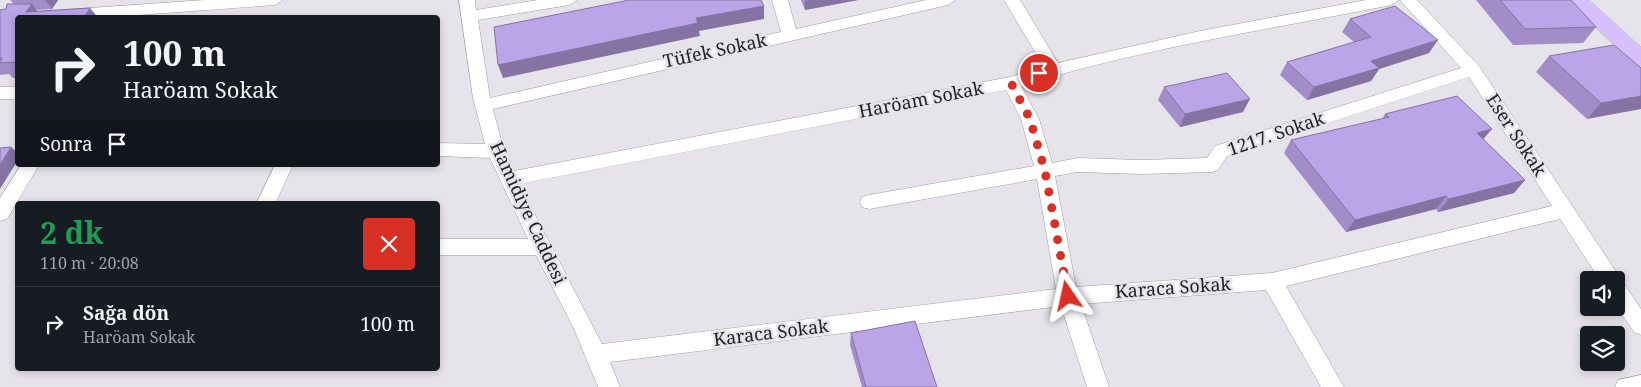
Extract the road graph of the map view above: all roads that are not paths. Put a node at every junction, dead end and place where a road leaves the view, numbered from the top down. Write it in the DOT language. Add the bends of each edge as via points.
graph roads {
  1 [pos="275,0"];
  2 [pos="569,0"];
  3 [pos="780,0"];
  4 [pos="948,0"];
  5 [pos="1012,0"];
  6 [pos="1391,0"];
  7 [pos="1408,0"];
  8 [pos="1577,0"];
  9 [pos="468,8"];
  10 [pos="130,9"];
  11 [pos="55,15"];
  12 [pos="15,18"];
  13 [pos="0,19"];
  14 [pos="790,35"];
  15 [pos="1641,60"];
  16 [pos="1053,68"];
  17 [pos="1473,70"];
  18 [pos="1011,83"];
  19 [pos="15,92"];
  20 [pos="0,93"];
  21 [pos="484,105"];
  22 [pos="440,150"];
  23 [pos="496,151"];
  24 [pos="29,167"];
  25 [pos="283,167"];
  26 [pos="1045,171"];
  27 [pos="508,179"];
  28 [pos="266,201"];
  29 [pos="870,202"];
  30 [pos="1565,210"];
  31 [pos="0,214"];
  32 [pos="440,247"];
  33 [pos="540,247"];
  34 [pos="1605,271"];
  35 [pos="1272,281"];
  36 [pos="1068,296"];
  37 [pos="1625,302"];
  38 [pos="1641,326"];
  39 [pos="597,354"];
  40 [pos="1641,386"];
  41 [pos="609,387"];
  42 [pos="1098,387"];
  43 [pos="1333,387"];
  44 [pos="1626,387"];
  1 -- 10 [label="street"];
  2 -- 9 [label="street"];
  3 -- 14 [label="street"];
  4 -- 14 [label="street, Tüfek Sokak"];
  5 -- 16 [label="street"];
  6 -- 16 [label="street, Haröam Sokak"];
  7 -- 17 [label="street, Eser Sokak"];
  8 -- 15 [label="main road"];
  9 -- 21 [label="street, Hamidiye Caddesi"];
  10 -- 11 [label="street"];
  12 -- 13 [label="street"];
  14 -- 21 [label="street, Tüfek Sokak"];
  16 -- 18 [label="street, Haröam Sokak"];
  17 -- 26 [label="street, 1217. Sokak" via="1221,151 1212,165 1078,165"];
  17 -- 30 [label="street, Eser Sokak"];
  18 -- 26 [label="street" via="1030,119"];
  18 -- 27 [label="street, Haröam Sokak"];
  19 -- 20 [label="street"];
  21 -- 23 [label="street, Hamidiye Caddesi"];
  22 -- 23 [label="street"];
  23 -- 27 [label="street, Hamidiye Caddesi"];
  24 -- 31 [label="street"];
  25 -- 28 [label="street"];
  26 -- 29 [label="street"];
  26 -- 36 [label="street"];
  27 -- 33 [label="street, Hamidiye Caddesi"];
  30 -- 34 [label="street, Eser Sokak"];
  30 -- 35 [label="street, Karaca Sokak"];
  32 -- 33 [label="street"];
  33 -- 39 [label="street, Hamidiye Caddesi"];
  35 -- 36 [label="street, Karaca Sokak"];
  35 -- 43 [label="street"];
  36 -- 39 [label="street, Karaca Sokak"];
  36 -- 42 [label="street"];
  37 -- 38 [label="street"];
  39 -- 41 [label="street, Hamidiye Caddesi"];
  40 -- 44 [label="street"];
}
